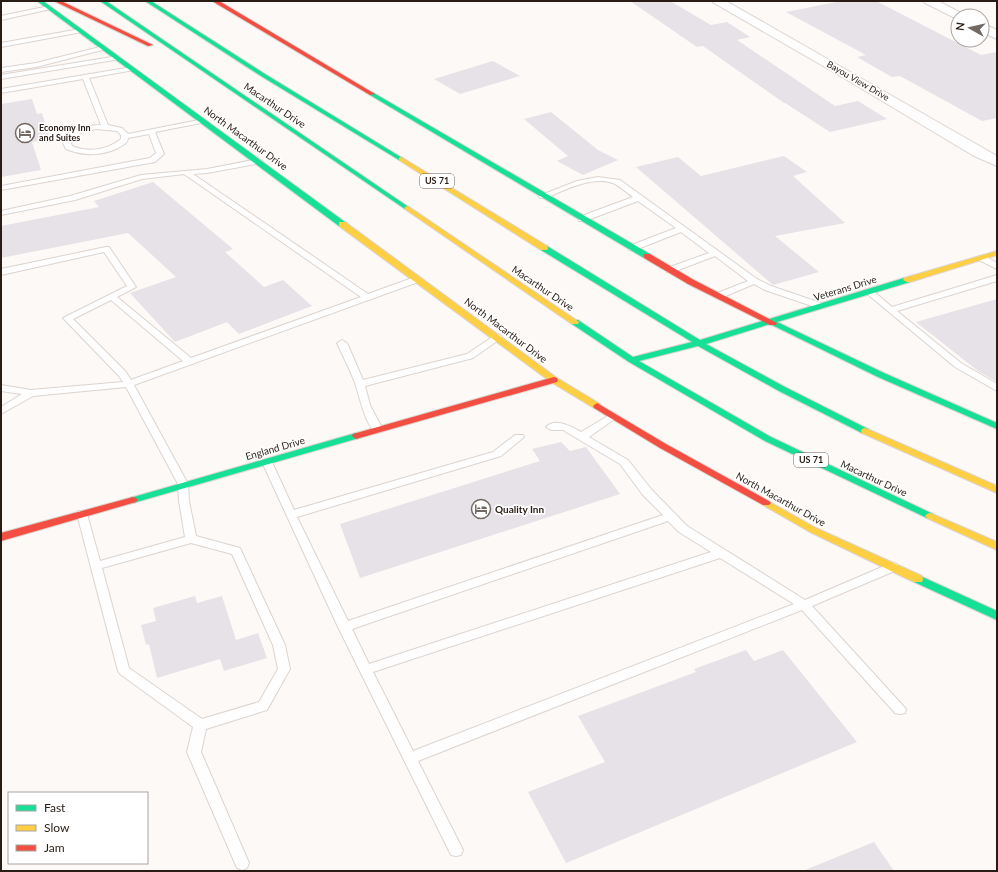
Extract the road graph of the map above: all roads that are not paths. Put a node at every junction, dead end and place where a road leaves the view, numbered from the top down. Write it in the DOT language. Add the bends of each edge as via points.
graph roads {
  1 [pos="40,1"];
  2 [pos="57,1"];
  3 [pos="103,1"];
  4 [pos="148,1"];
  5 [pos="158,1"];
  6 [pos="215,1"];
  7 [pos="718,1"];
  8 [pos="928,1"];
  9 [pos="49,8"];
  10 [pos="950,12"];
  11 [pos="1,18"];
  12 [pos="175,19"];
  13 [pos="80,31"];
  14 [pos="1,45"];
  15 [pos="104,48"];
  16 [pos="118,58"];
  17 [pos="132,69"];
  18 [pos="205,69"];
  19 [pos="1,70"];
  20 [pos="1,77"];
  21 [pos="85,77"];
  22 [pos="1,91"];
  23 [pos="204,121"];
  24 [pos="105,127"];
  25 [pos="151,131"];
  26 [pos="126,136"];
  27 [pos="258,161"];
  28 [pos="997,162"];
  29 [pos="185,172"];
  30 [pos="1,188"];
  31 [pos="543,196"];
  32 [pos="640,198"];
  33 [pos="1,213"];
  34 [pos="582,219"];
  35 [pos="682,229"];
  36 [pos="632,248"];
  37 [pos="716,253"];
  38 [pos="997,253"];
  39 [pos="982,258"];
  40 [pos="997,267"];
  41 [pos="670,270"];
  42 [pos="1,272"];
  43 [pos="997,278"];
  44 [pos="418,279"];
  45 [pos="754,280"];
  46 [pos="869,292"];
  47 [pos="718,296"];
  48 [pos="112,297"];
  49 [pos="367,297"];
  50 [pos="821,306"];
  51 [pos="891,310"];
  52 [pos="768,322"];
  53 [pos="497,337"];
  54 [pos="342,343"];
  55 [pos="699,343"];
  56 [pos="632,360"];
  57 [pos="190,362"];
  58 [pos="554,380"];
  59 [pos="129,384"];
  60 [pos="360,384"];
  61 [pos="1,388"];
  62 [pos="997,388"];
  63 [pos="31,393"];
  64 [pos="1,411"];
  65 [pos="613,416"];
  66 [pos="997,426"];
  67 [pos="551,427"];
  68 [pos="378,430"];
  69 [pos="519,437"];
  70 [pos="581,437"];
  71 [pos="267,462"];
  72 [pos="183,484"];
  73 [pos="997,490"];
  74 [pos="82,514"];
  75 [pos="291,515"];
  76 [pos="670,516"];
  77 [pos="1,537"];
  78 [pos="191,539"];
  79 [pos="997,546"];
  80 [pos="721,553"];
  81 [pos="96,566"];
  82 [pos="893,567"];
  83 [pos="804,605"];
  84 [pos="997,616"];
  85 [pos="344,627"];
  86 [pos="366,670"];
  87 [pos="900,709"];
  88 [pos="200,725"];
  89 [pos="411,758"];
  90 [pos="456,850"];
  91 [pos="242,864"];
  1 -- 9 [label="main road, North Macarthur Drive"];
  2 -- 18 [label="main road"];
  3 -- 18 [label="main road, Macarthur Drive / US 71"];
  4 -- 12 [label="main road, Macarthur Drive / US 71"];
  5 -- 12 [label="main road"];
  6 -- 31 [label="main road"];
  7 -- 28 [label="street, Bayou View Drive"];
  8 -- 10 [label="street"];
  9 -- 11 [label="lane"];
  9 -- 13 [label="main road, North Macarthur Drive"];
  12 -- 55 [label="main road, Macarthur Drive / US 71" via="606,288"];
  13 -- 14 [label="lane"];
  13 -- 15 [label="main road, North Macarthur Drive"];
  15 -- 16 [label="main road, North Macarthur Drive"];
  15 -- 19 [label="lane" via="36,65"];
  16 -- 17 [label="main road, North Macarthur Drive"];
  16 -- 20 [label="lane"];
  17 -- 21 [label="lane"];
  17 -- 23 [label="main road, North Macarthur Drive"];
  18 -- 56 [label="main road, Macarthur Drive / US 71"];
  21 -- 22 [label="lane"];
  21 -- 24 [label="lane"];
  23 -- 25 [label="lane"];
  23 -- 27 [label="main road, North Macarthur Drive"];
  24 -- 26 [label="lane" via="120,129"];
  24 -- 26 [label="lane" via="87,129 72,135 67,143 69,147 83,152 103,151 120,144"];
  25 -- 26 [label="lane"];
  25 -- 30 [label="lane" via="160,154 152,160"];
  27 -- 29 [label="lane" via="207,171"];
  27 -- 44 [label="main road, North Macarthur Drive"];
  29 -- 33 [label="lane" via="141,178 72,198"];
  29 -- 49 [label="lane"];
  31 -- 32 [label="lane" via="602,179 617,182"];
  31 -- 34 [label="main road"];
  32 -- 34 [label="lane"];
  32 -- 35 [label="lane"];
  34 -- 36 [label="main road"];
  35 -- 36 [label="lane"];
  35 -- 37 [label="lane"];
  36 -- 41 [label="main road"];
  37 -- 41 [label="lane"];
  37 -- 45 [label="lane"];
  38 -- 39 [label="main road, Veterans Drive"];
  39 -- 40 [label="lane"];
  39 -- 46 [label="main road, Veterans Drive"];
  41 -- 47 [label="main road"];
  42 -- 48 [label="lane" via="106,249 132,287"];
  43 -- 51 [label="lane"];
  44 -- 49 [label="lane"];
  44 -- 53 [label="main road, North Macarthur Drive"];
  45 -- 47 [label="lane"];
  45 -- 50 [label="lane" via="768,288"];
  46 -- 50 [label="main road, Veterans Drive"];
  46 -- 51 [label="lane"];
  47 -- 52 [label="main road"];
  48 -- 57 [label="lane"];
  48 -- 59 [label="lane" via="67,318 123,374"];
  49 -- 57 [label="lane"];
  50 -- 52 [label="main road, Veterans Drive"];
  51 -- 62 [label="lane" via="958,365"];
  52 -- 55 [label="main road, Veterans Drive"];
  52 -- 66 [label="main road" via="930,398"];
  53 -- 58 [label="main road, North Macarthur Drive"];
  53 -- 60 [label="lane" via="470,356"];
  54 -- 60 [label="lane"];
  55 -- 56 [label="main road, Veterans Drive"];
  55 -- 73 [label="main road, Macarthur Drive / US 71" via="810,403 912,453"];
  56 -- 79 [label="main road, Macarthur Drive / US 71" via="768,439"];
  57 -- 59 [label="lane"];
  58 -- 65 [label="main road, North Macarthur Drive"];
  58 -- 68 [label="main road, England Drive"];
  59 -- 63 [label="lane"];
  59 -- 72 [label="lane"];
  60 -- 68 [label="lane" via="365,404"];
  61 -- 63 [label="lane"];
  63 -- 64 [label="lane"];
  65 -- 70 [label="lane"];
  65 -- 82 [label="main road, North Macarthur Drive" via="813,530"];
  67 -- 70 [label="lane" via="565,427"];
  68 -- 71 [label="main road, England Drive"];
  69 -- 75 [label="lane" via="497,454"];
  70 -- 76 [label="lane" via="624,462"];
  71 -- 72 [label="main road, England Drive"];
  71 -- 75 [label="lane"];
  72 -- 74 [label="main road, England Drive"];
  72 -- 78 [label="lane"];
  74 -- 77 [label="main road, England Drive"];
  74 -- 81 [label="lane"];
  75 -- 85 [label="lane"];
  76 -- 80 [label="lane" via="683,529"];
  76 -- 85 [label="lane"];
  78 -- 81 [label="lane"];
  78 -- 88 [label="lane" via="236,551 280,645 284,670 263,706"];
  80 -- 83 [label="lane"];
  80 -- 86 [label="lane"];
  81 -- 88 [label="lane" via="124,671"];
  82 -- 83 [label="lane"];
  82 -- 84 [label="main road, North Macarthur Drive"];
  83 -- 87 [label="lane"];
  83 -- 89 [label="lane"];
  85 -- 86 [label="lane"];
  86 -- 89 [label="lane"];
  88 -- 91 [label="lane" via="194,752"];
  89 -- 90 [label="lane"];
}
